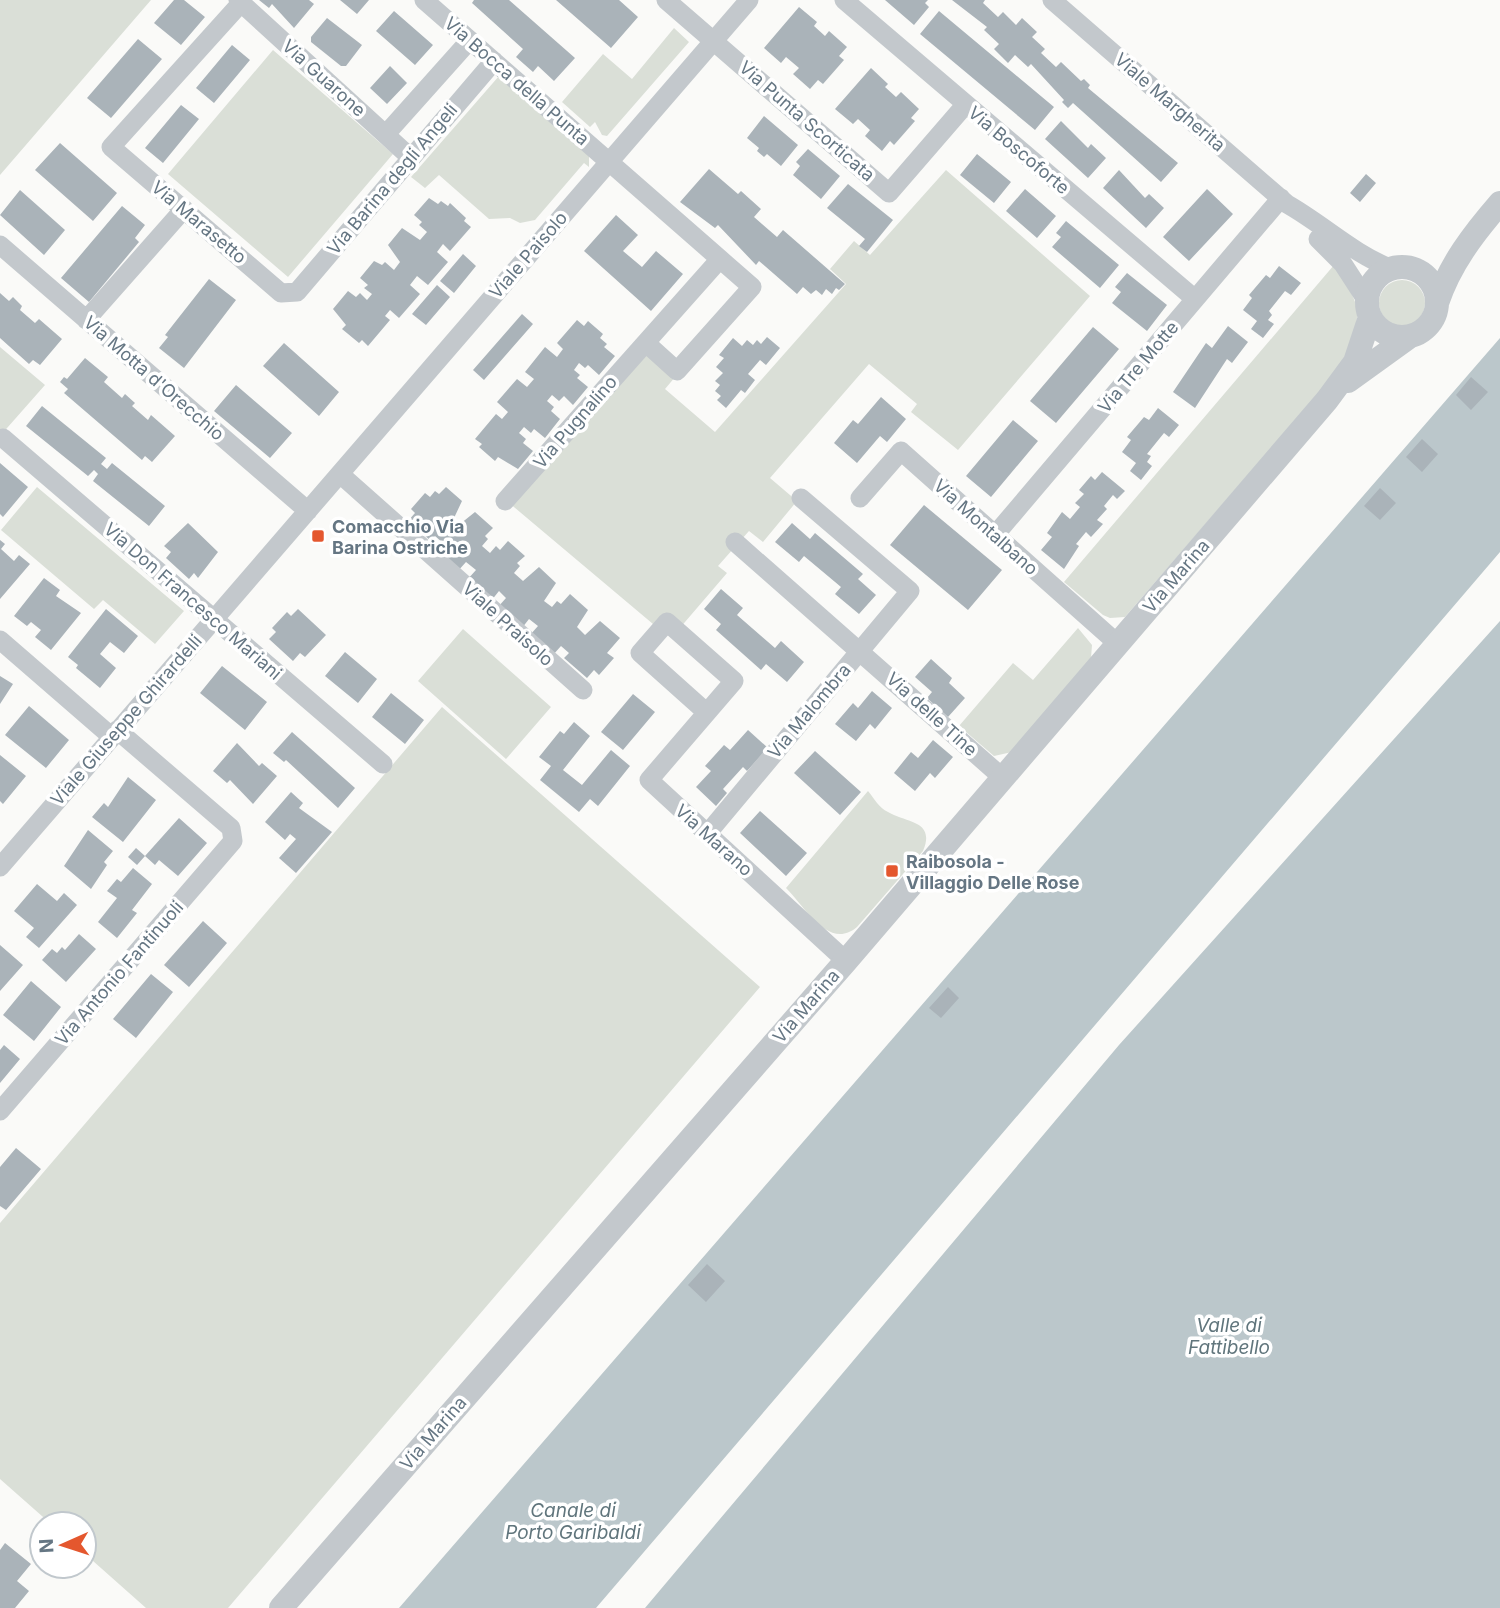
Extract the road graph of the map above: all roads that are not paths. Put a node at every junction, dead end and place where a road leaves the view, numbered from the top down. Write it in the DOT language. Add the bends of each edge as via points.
graph roads {
  1 [pos="424,0"];
  2 [pos="666,0"];
  3 [pos="749,0"];
  4 [pos="844,0"];
  5 [pos="1052,0"];
  6 [pos="240,1"];
  7 [pos="470,40"];
  8 [pos="713,40"];
  9 [pos="494,61"];
  10 [pos="966,104"];
  11 [pos="386,134"];
  12 [pos="410,157"];
  13 [pos="609,161"];
  14 [pos="1284,201"];
  15 [pos="1500,203"];
  16 [pos="184,209"];
  17 [pos="1472,235"];
  18 [pos="0,245"];
  19 [pos="720,258"];
  20 [pos="1397,268"];
  21 [pos="289,294"];
  22 [pos="1195,299"];
  23 [pos="1437,303"];
  24 [pos="1369,309"];
  25 [pos="86,320"];
  26 [pos="1409,337"];
  27 [pos="646,342"];
  28 [pos="1327,400"];
  29 [pos="3,438"];
  30 [pos="340,474"];
  31 [pos="802,498"];
  32 [pos="860,498"];
  33 [pos="505,501"];
  34 [pos="308,511"];
  35 [pos="995,535"];
  36 [pos="736,542"];
  37 [pos="214,619"];
  38 [pos="0,640"];
  39 [pos="1118,644"];
  40 [pos="860,650"];
  41 [pos="583,690"];
  42 [pos="706,712"];
  43 [pos="115,734"];
  44 [pos="383,764"];
  45 [pos="1003,778"];
  46 [pos="707,834"];
  47 [pos="0,867"];
  48 [pos="846,961"];
  49 [pos="0,1111"];
  50 [pos="281,1608"];
  1 -- 7 [label="street, Via Bocca della Punta"];
  2 -- 8 [label="street, Via Punta Scorticata"];
  3 -- 8 [label="street, Viale Paisolo"];
  4 -- 10 [label="street, Via Boscoforte"];
  5 -- 14 [label="street, Viale Margherita"];
  6 -- 11 [label="street, Via Guarone"];
  6 -- 16 [label="street, Via Marasetto" via="111,147"];
  7 -- 9 [label="street, Via Bocca della Punta"];
  7 -- 11 [label="street"];
  8 -- 10 [label="street, Via Punta Scorticata" via="889,193"];
  8 -- 13 [label="street, Viale Paisolo"];
  9 -- 12 [label="street, Via Barina degli Angeli"];
  9 -- 13 [label="street, Via Bocca della Punta"];
  10 -- 22 [label="street, Via Boscoforte"];
  11 -- 12 [label="street, Via Guarone"];
  12 -- 21 [label="street, Via Barina degli Angeli" via="297,292"];
  13 -- 19 [label="street, Via Bocca della Punta"];
  13 -- 30 [label="street, Viale Paisolo"];
  14 -- 20 [label="street, Viale Margherita" via="1356,253"];
  14 -- 22 [label="street, Via Tre Motte"];
  14 -- 24 [label="street, Viale Margherita" via="1343,264"];
  15 -- 17 [label="street"];
  16 -- 21 [label="street, Via Marasetto" via="281,293"];
  16 -- 25 [label="street"];
  17 -- 20 [label="street" via="1443,254"];
  17 -- 23 [label="street" via="1450,270"];
  18 -- 25 [label="street, Via Motta d'Orecchio"];
  19 -- 27 [label="street, Via Pugnalino"];
  19 -- 27 [label="street, Via Bocca della Punta" via="751,287 727,315 677,371"];
  20 -- 23 [label="street" via="1413,269 1426,277"];
  20 -- 24 [label="street" via="1374,281"];
  22 -- 35 [label="street, Via Tre Motte"];
  23 -- 26 [label="street" via="1429,325"];
  24 -- 26 [label="street" via="1386,334"];
  24 -- 28 [label="street, Via Marina" via="1355,362"];
  25 -- 34 [label="street, Via Motta d'Orecchio"];
  26 -- 28 [label="street, Via Marina" via="1362,368"];
  27 -- 33 [label="street, Via Pugnalino"];
  28 -- 39 [label="street, Via Marina"];
  29 -- 37 [label="street, Via Don Francesco Mariani"];
  30 -- 34 [label="street, Viale Paisolo"];
  30 -- 41 [label="street, Viale Praisolo"];
  31 -- 40 [label="street" via="910,591"];
  32 -- 35 [label="street, Via Montalbano" via="901,451"];
  34 -- 37 [label="street, Viale Giuseppe Ghirardelli"];
  35 -- 39 [label="street, Via Montalbano"];
  36 -- 40 [label="street, Via Malombra"];
  37 -- 43 [label="street, Viale Giuseppe Ghirardelli"];
  37 -- 44 [label="street, Via Don Francesco Mariani"];
  38 -- 43 [label="street"];
  39 -- 45 [label="street, Via Marina"];
  40 -- 45 [label="street, Via delle Tine"];
  40 -- 46 [label="street, Via Malombra"];
  42 -- 42 [label="street" via="734,681 667,622 640,653"];
  42 -- 46 [label="street, Via Marano" via="649,780"];
  43 -- 47 [label="street, Viale Giuseppe Ghirardelli"];
  43 -- 49 [label="street, Via Antonio Fantinuoli" via="231,828 233,841"];
  45 -- 48 [label="street, Via Marina"];
  46 -- 48 [label="street, Via Marano"];
  48 -- 50 [label="street, Via Marina"];
}
